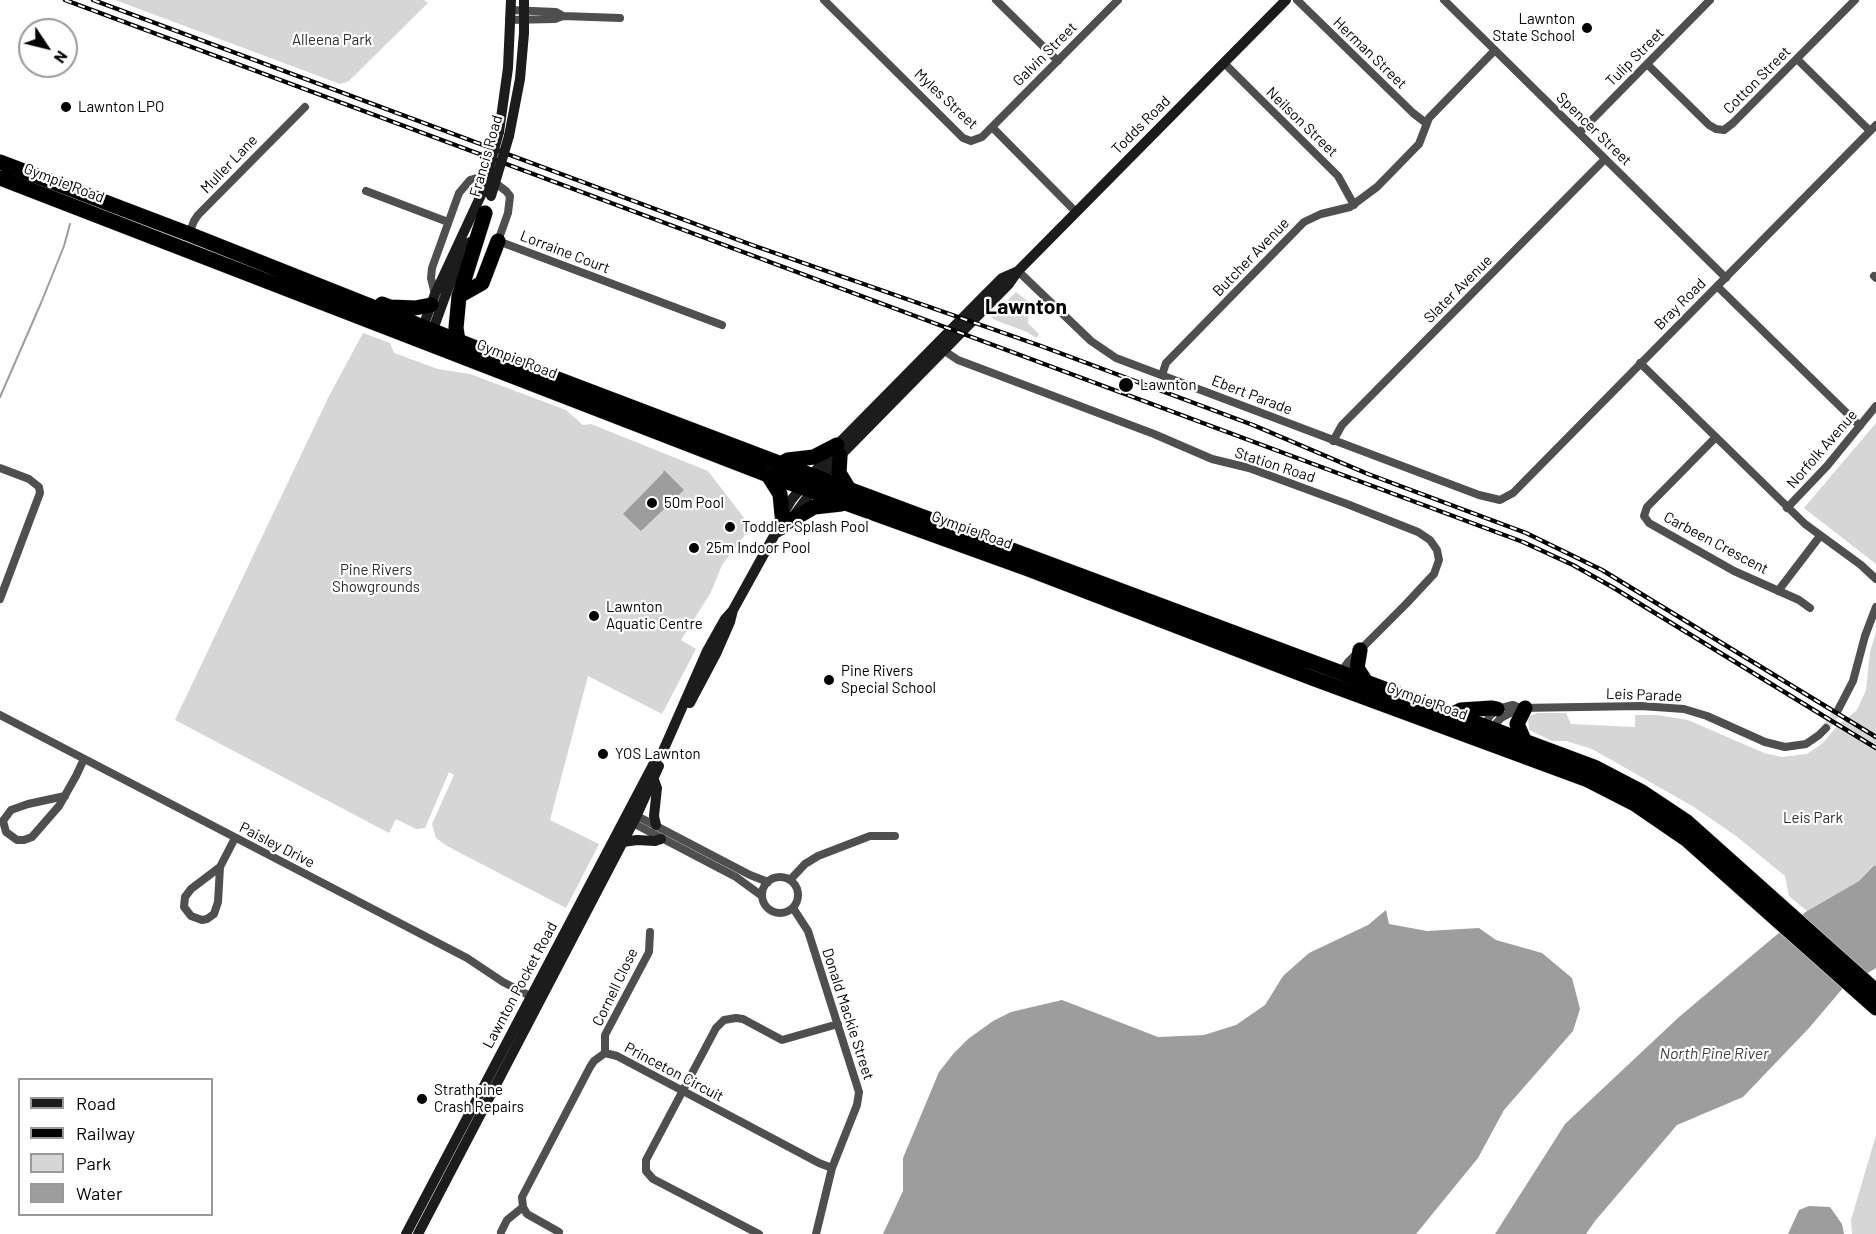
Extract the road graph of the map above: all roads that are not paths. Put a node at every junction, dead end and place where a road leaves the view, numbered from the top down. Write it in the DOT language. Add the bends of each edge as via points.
graph roads {
  1 [pos="824,0"];
  2 [pos="996,0"];
  3 [pos="1118,0"];
  4 [pos="1286,0"];
  5 [pos="1297,0"];
  6 [pos="1444,0"];
  7 [pos="1710,0"];
  8 [pos="1855,0"];
  9 [pos="510,10"];
  10 [pos="524,10"];
  11 [pos="620,18"];
  12 [pos="1495,50"];
  13 [pos="1797,59"];
  14 [pos="1058,61"];
  15 [pos="1224,63"];
  16 [pos="1647,64"];
  17 [pos="305,107"];
  18 [pos="1426,123"];
  19 [pos="992,128"];
  20 [pos="1873,128"];
  21 [pos="1579,133"];
  22 [pos="504,134"];
  23 [pos="1605,159"];
  24 [pos="0,162"];
  25 [pos="0,178"];
  26 [pos="366,191"];
  27 [pos="487,195"];
  28 [pos="1354,205"];
  29 [pos="1076,212"];
  30 [pos="485,213"];
  31 [pos="448,222"];
  32 [pos="187,241"];
  33 [pos="498,241"];
  34 [pos="1018,271"];
  35 [pos="1726,278"];
  36 [pos="1717,286"];
  37 [pos="459,296"];
  38 [pos="433,300"];
  39 [pos="362,303"];
  40 [pos="722,325"];
  41 [pos="425,336"];
  42 [pos="458,341"];
  43 [pos="940,348"];
  44 [pos="1640,363"];
  45 [pos="1162,375"];
  46 [pos="1876,406"];
  47 [pos="1860,426"];
  48 [pos="1716,437"];
  49 [pos="1334,441"];
  50 [pos="839,451"];
  51 [pos="780,464"];
  52 [pos="0,468"];
  53 [pos="768,475"];
  54 [pos="812,483"];
  55 [pos="848,497"];
  56 [pos="1502,500"];
  57 [pos="1787,508"];
  58 [pos="786,518"];
  59 [pos="1820,536"];
  60 [pos="1876,579"];
  61 [pos="1778,591"];
  62 [pos="0,599"];
  63 [pos="1876,607"];
  64 [pos="1810,608"];
  65 [pos="1360,650"];
  66 [pos="1338,681"];
  67 [pos="1368,685"];
  68 [pos="1522,708"];
  69 [pos="1497,710"];
  70 [pos="1838,710"];
  71 [pos="0,715"];
  72 [pos="1451,715"];
  73 [pos="1826,728"];
  74 [pos="1485,734"];
  75 [pos="1525,742"];
  76 [pos="663,751"];
  77 [pos="84,759"];
  78 [pos="654,780"];
  79 [pos="64,796"];
  80 [pos="630,818"];
  81 [pos="656,825"];
  82 [pos="895,836"];
  83 [pos="235,838"];
  84 [pos="661,839"];
  85 [pos="623,842"];
  86 [pos="220,867"];
  87 [pos="790,880"];
  88 [pos="768,882"];
  89 [pos="762,896"];
  90 [pos="793,908"];
  91 [pos="1778,912"];
  92 [pos="650,932"];
  93 [pos="535,999"];
  94 [pos="1874,1001"];
  95 [pos="838,1024"];
  96 [pos="605,1053"];
  97 [pos="682,1092"];
  98 [pos="832,1168"];
  99 [pos="523,1207"];
  100 [pos="501,1232"];
  101 [pos="559,1232"];
  102 [pos="406,1234"];
  103 [pos="418,1234"];
  104 [pos="759,1234"];
  105 [pos="816,1234"];
  1 -- 19 [label="street, Myles Street" via="963,138 975,141"];
  2 -- 14 [label="street"];
  3 -- 14 [label="street, Galvin Street"];
  4 -- 15 [label="main road, Todds Road"];
  5 -- 18 [label="street, Herman Street"];
  6 -- 12 [label="street, Spencer Street"];
  7 -- 16 [label="street, Tulip Street"];
  8 -- 13 [label="street, Cotton Street"];
  9 -- 10 [label="street"];
  9 -- 22 [label="main road, Francis Road"];
  10 -- 11 [label="street"];
  10 -- 22 [label="main road, Francis Road" via="520,79"];
  12 -- 18 [label="street, Butcher Avenue"];
  12 -- 21 [label="street, Spencer Street"];
  13 -- 16 [label="street, Cotton Street" via="1731,126 1721,130 1709,125"];
  13 -- 20 [label="street"];
  14 -- 19 [label="street, Galvin Street"];
  15 -- 28 [label="street, Neilson Street" via="1338,176"];
  15 -- 29 [label="main road, Todds Road"];
  16 -- 21 [label="street, Tulip Street"];
  17 -- 32 [label="street, Muller Lane" via="198,215"];
  18 -- 28 [label="street, Butcher Avenue" via="1417,147"];
  19 -- 29 [label="street, Myles Street"];
  20 -- 35 [label="street, Bray Road"];
  21 -- 23 [label="street, Spencer Street"];
  22 -- 27 [label="main road, Francis Road, bridge"];
  23 -- 35 [label="street, Spencer Street"];
  23 -- 49 [label="street, Slater Avenue" via="1342,425"];
  24 -- 32 [label="highway, Gympie Road"];
  25 -- 32 [label="highway, Gympie Road"];
  26 -- 31 [label="street"];
  27 -- 30 [label="main road, Francis Road"];
  27 -- 38 [label="main road, Francis Road"];
  28 -- 45 [label="street, Butcher Avenue" via="1313,216 1300,225 1166,362"];
  29 -- 34 [label="main road, Todds Road"];
  30 -- 37 [label="highway"];
  30 -- 41 [label="main road, Francis Road"];
  31 -- 33 [label="street, Lorraine Court" via="462,188 470,180 480,177 494,182 510,196"];
  31 -- 38 [label="street, Lorraine Court" via="432,268"];
  32 -- 39 [label="highway, Gympie Road"];
  32 -- 41 [label="highway, Gympie Road"];
  33 -- 37 [label="highway" via="482,283"];
  33 -- 40 [label="street, Lorraine Court"];
  34 -- 43 [label="main road, Todds Road" via="1002,278"];
  34 -- 45 [label="street, Ebert Parade" via="1098,347"];
  35 -- 36 [label="street, Bray Road"];
  36 -- 44 [label="street, Bray Road"];
  36 -- 47 [label="street"];
  37 -- 42 [label="highway"];
  38 -- 39 [label="highway" via="403,308 371,300"];
  38 -- 41 [label="main road, Francis Road"];
  39 -- 41 [label="highway, Gympie Road"];
  41 -- 42 [label="highway, Gympie Road"];
  41 -- 53 [label="highway, Gympie Road"];
  42 -- 51 [label="highway, Gympie Road"];
  43 -- 50 [label="main road, Todds Road"];
  43 -- 65 [label="street, Station Road" via="958,360 1192,451 1249,468 1425,536 1437,549 1439,560 1434,574"];
  44 -- 48 [label="street"];
  44 -- 56 [label="street, Bray Road"];
  45 -- 49 [label="street, Ebert Parade"];
  46 -- 47 [label="street, Norfolk Avenue"];
  47 -- 57 [label="street, Norfolk Avenue"];
  48 -- 57 [label="street"];
  48 -- 61 [label="street, Carbeen Crescent" via="1647,507 1644,516 1649,523 1734,571"];
  49 -- 56 [label="street, Ebert Parade" via="1489,499"];
  50 -- 51 [label="highway"];
  50 -- 54 [label="main road, Todds Road"];
  50 -- 55 [label="highway" via="839,473"];
  51 -- 54 [label="highway, Gympie Road"];
  52 -- 62 [label="street" via="29,479 40,493"];
  53 -- 54 [label="highway, Gympie Road"];
  53 -- 58 [label="highway" via="780,494"];
  54 -- 55 [label="highway, Gympie Road"];
  54 -- 58 [label="main road, Lawnton Pocket Road"];
  55 -- 58 [label="highway"];
  55 -- 66 [label="highway, Gympie Road"];
  57 -- 59 [label="street"];
  58 -- 76 [label="main road, Lawnton Pocket Road" via="777,524 775,534 699,668"];
  59 -- 60 [label="street"];
  59 -- 61 [label="street, Carbeen Crescent"];
  61 -- 64 [label="street, Carbeen Crescent"];
  63 -- 70 [label="street" via="1852,681"];
  65 -- 66 [label="street, Station Road" via="1343,667"];
  65 -- 67 [label="highway" via="1357,668"];
  66 -- 67 [label="highway, Gympie Road"];
  66 -- 74 [label="highway, Gympie Road"];
  67 -- 72 [label="highway, Gympie Road"];
  68 -- 69 [label="street, Leis Parade" via="1513,705"];
  68 -- 73 [label="street, Leis Parade" via="1684,709 1785,747 1806,744"];
  68 -- 74 [label="street" via="1501,718"];
  68 -- 75 [label="highway" via="1517,724"];
  69 -- 72 [label="highway" via="1461,710"];
  69 -- 74 [label="street" via="1491,715"];
  71 -- 77 [label="street, Paisley Drive"];
  72 -- 74 [label="highway, Gympie Road"];
  74 -- 75 [label="highway, Gympie Road"];
  74 -- 91 [label="highway, Gympie Road" via="1635,804 1686,838"];
  75 -- 91 [label="highway, Gympie Road" via="1605,772 1654,800 1699,832"];
  76 -- 78 [label="main road, Lawnton Pocket Road"];
  76 -- 80 [label="main road, Lawnton Pocket Road"];
  77 -- 79 [label="street"];
  77 -- 83 [label="street, Paisley Drive"];
  78 -- 80 [label="main road, Lawnton Pocket Road"];
  78 -- 81 [label="main road"];
  79 -- 79 [label="street" via="32,837 17,840 6,832 3,821 11,810"];
  80 -- 81 [label="street"];
  80 -- 84 [label="street"];
  80 -- 85 [label="main road, Lawnton Pocket Road"];
  80 -- 93 [label="main road, Lawnton Pocket Road"];
  81 -- 88 [label="street"];
  82 -- 87 [label="street" via="870,836 818,856 804,864"];
  83 -- 86 [label="street"];
  83 -- 93 [label="street, Paisley Drive" via="467,958"];
  84 -- 85 [label="main road"];
  84 -- 89 [label="street" via="736,877"];
  85 -- 93 [label="main road, Lawnton Pocket Road"];
  86 -- 86 [label="street" via="214,914 202,920 191,916 184,907 185,897"];
  87 -- 88 [label="street" via="781,877"];
  87 -- 90 [label="street" via="798,891"];
  88 -- 89 [label="street"];
  89 -- 90 [label="street" via="771,911 783,914"];
  90 -- 95 [label="street, Donald Mackie Street" via="808,931"];
  91 -- 94 [label="highway, Gympie Road"];
  92 -- 96 [label="street, Cornell Close" via="649,952 605,1035"];
  93 -- 102 [label="main road, Lawnton Pocket Road"];
  93 -- 103 [label="main road, Lawnton Pocket Road"];
  95 -- 97 [label="street" via="782,1040 743,1019 724,1020"];
  95 -- 98 [label="street, Donald Mackie Street" via="859,1092"];
  96 -- 97 [label="street, Princeton Circuit"];
  96 -- 99 [label="street, Princeton Circuit" via="594,1061 573,1098 524,1191"];
  97 -- 98 [label="street, Princeton Circuit"];
  97 -- 104 [label="street" via="646,1160 648,1175"];
  98 -- 105 [label="street, Donald Mackie Street"];
  99 -- 100 [label="street" via="507,1220"];
  99 -- 101 [label="street" via="531,1217"];
}
